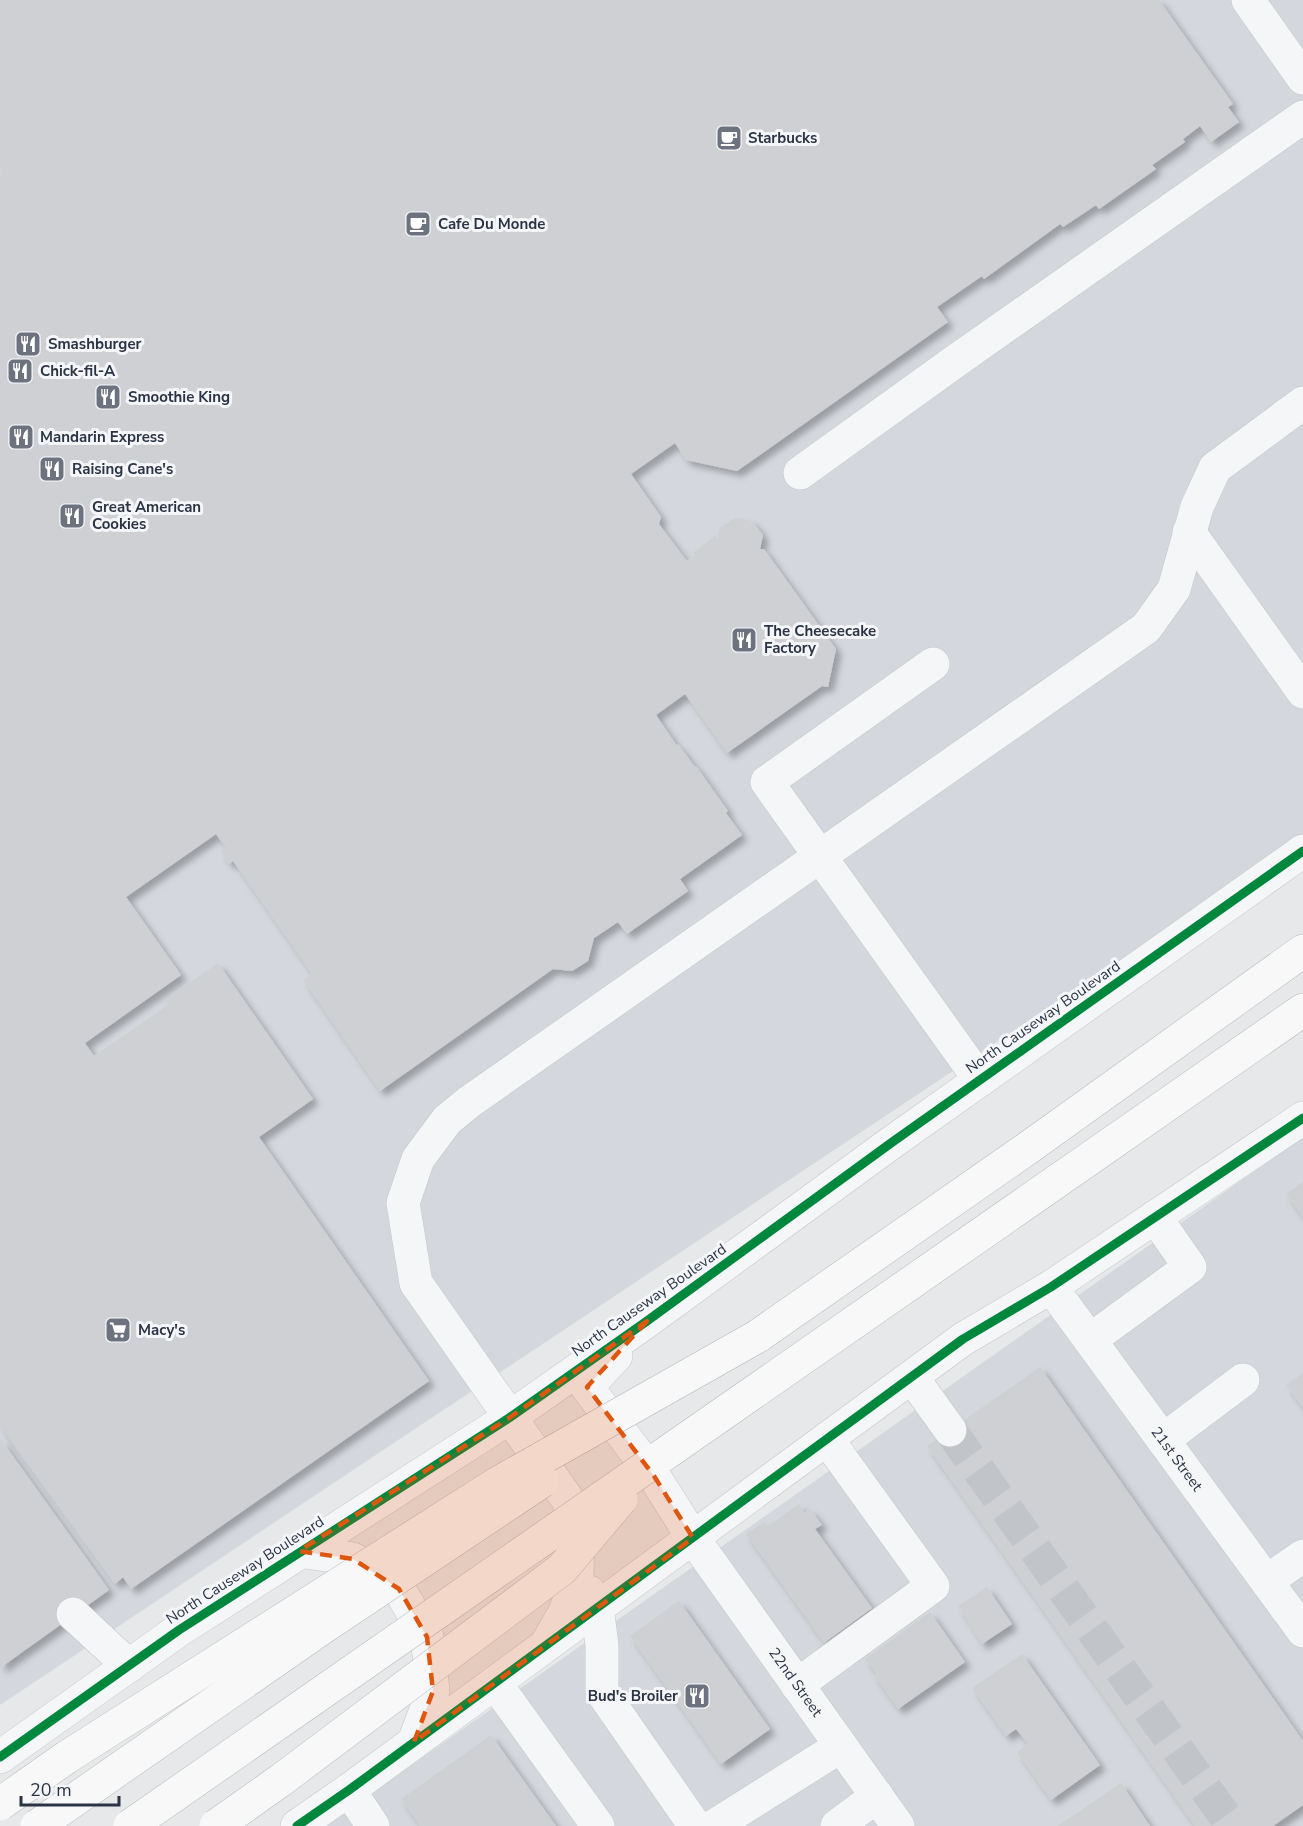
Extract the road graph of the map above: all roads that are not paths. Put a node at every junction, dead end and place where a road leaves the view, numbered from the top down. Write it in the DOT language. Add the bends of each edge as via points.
graph roads {
  1 [pos="1248,0"];
  2 [pos="1303,78"];
  3 [pos="1303,117"];
  4 [pos="1303,403"];
  5 [pos="800,473"];
  6 [pos="1189,532"];
  7 [pos="933,664"];
  8 [pos="1303,692"];
  9 [pos="1303,851"];
  10 [pos="820,857"];
  11 [pos="1303,951"];
  12 [pos="1303,1010"];
  13 [pos="980,1080"];
  14 [pos="1303,1118"];
  15 [pos="1155,1217"];
  16 [pos="1051,1287"];
  17 [pos="648,1322"];
  18 [pos="758,1336"];
  19 [pos="1090,1340"];
  20 [pos="912,1377"];
  21 [pos="1243,1380"];
  22 [pos="509,1418"];
  23 [pos="950,1430"];
  24 [pos="827,1439"];
  25 [pos="1162,1440"];
  26 [pos="649,1465"];
  27 [pos="693,1538"];
  28 [pos="299,1551"];
  29 [pos="1303,1556"];
  30 [pos="577,1568"];
  31 [pos="1267,1581"];
  32 [pos="597,1608"];
  33 [pos="73,1614"];
  34 [pos="1303,1631"];
  35 [pos="546,1645"];
  36 [pos="129,1666"];
  37 [pos="495,1683"];
  38 [pos="797,1685"];
  39 [pos="414,1742"];
  40 [pos="841,1746"];
  41 [pos="0,1757"];
  42 [pos="349,1790"];
  43 [pos="877,1796"];
  44 [pos="0,1804"];
  45 [pos="37,1826"];
  46 [pos="130,1826"];
  47 [pos="216,1826"];
  48 [pos="297,1826"];
  49 [pos="373,1826"];
  50 [pos="598,1826"];
  51 [pos="695,1826"];
  52 [pos="714,1826"];
  53 [pos="837,1826"];
  54 [pos="898,1826"];
  1 -- 2 [label="street"];
  3 -- 5 [label="street"];
  4 -- 6 [label="street" via="1215,468"];
  6 -- 8 [label="street"];
  6 -- 10 [label="street" via="1173,589 1146,628"];
  7 -- 10 [label="street" via="766,782"];
  9 -- 13 [label="street, North Causeway Boulevard"];
  10 -- 13 [label="street"];
  10 -- 22 [label="street" via="469,1102 447,1120 418,1159 403,1203 416,1283"];
  11 -- 18 [label="highway"];
  12 -- 26 [label="highway"];
  13 -- 17 [label="street, North Causeway Boulevard"];
  14 -- 15 [label="street"];
  15 -- 16 [label="street"];
  15 -- 19 [label="street" via="1190,1267"];
  16 -- 19 [label="street, 21st Street"];
  16 -- 20 [label="street" via="963,1340"];
  17 -- 22 [label="street, North Causeway Boulevard"];
  17 -- 27 [label="street, 22nd Street" via="587,1387 654,1476"];
  18 -- 44 [label="highway, bridge" via="498,1483 67,1757"];
  18 -- 45 [label="highway, bridge" via="322,1628"];
  19 -- 25 [label="street, 21st Street"];
  20 -- 23 [label="street"];
  20 -- 24 [label="street"];
  21 -- 25 [label="street"];
  22 -- 28 [label="street, North Causeway Boulevard"];
  22 -- 30 [label="street" via="568,1500 578,1537"];
  24 -- 27 [label="street"];
  24 -- 38 [label="street" via="933,1586"];
  25 -- 31 [label="street, 21st Street"];
  26 -- 46 [label="highway, bridge"];
  26 -- 47 [label="highway, bridge" via="562,1569"];
  27 -- 32 [label="street"];
  27 -- 38 [label="street, 22nd Street"];
  28 -- 36 [label="street, North Causeway Boulevard"];
  28 -- 39 [label="street" via="353,1559 399,1589 427,1636 432,1680 433,1691"];
  29 -- 31 [label="street"];
  30 -- 32 [label="street"];
  30 -- 35 [label="street" via="565,1612"];
  31 -- 34 [label="street, 21st Street"];
  32 -- 35 [label="street"];
  32 -- 51 [label="street" via="602,1692"];
  33 -- 36 [label="street"];
  35 -- 37 [label="street"];
  36 -- 41 [label="street, North Causeway Boulevard"];
  37 -- 39 [label="street"];
  37 -- 50 [label="street"];
  38 -- 40 [label="street, 22nd Street"];
  39 -- 42 [label="street"];
  40 -- 43 [label="street, 22nd Street"];
  40 -- 52 [label="street"];
  42 -- 48 [label="street"];
  42 -- 49 [label="street"];
  43 -- 53 [label="street"];
  43 -- 54 [label="street, 22nd Street"];
}
